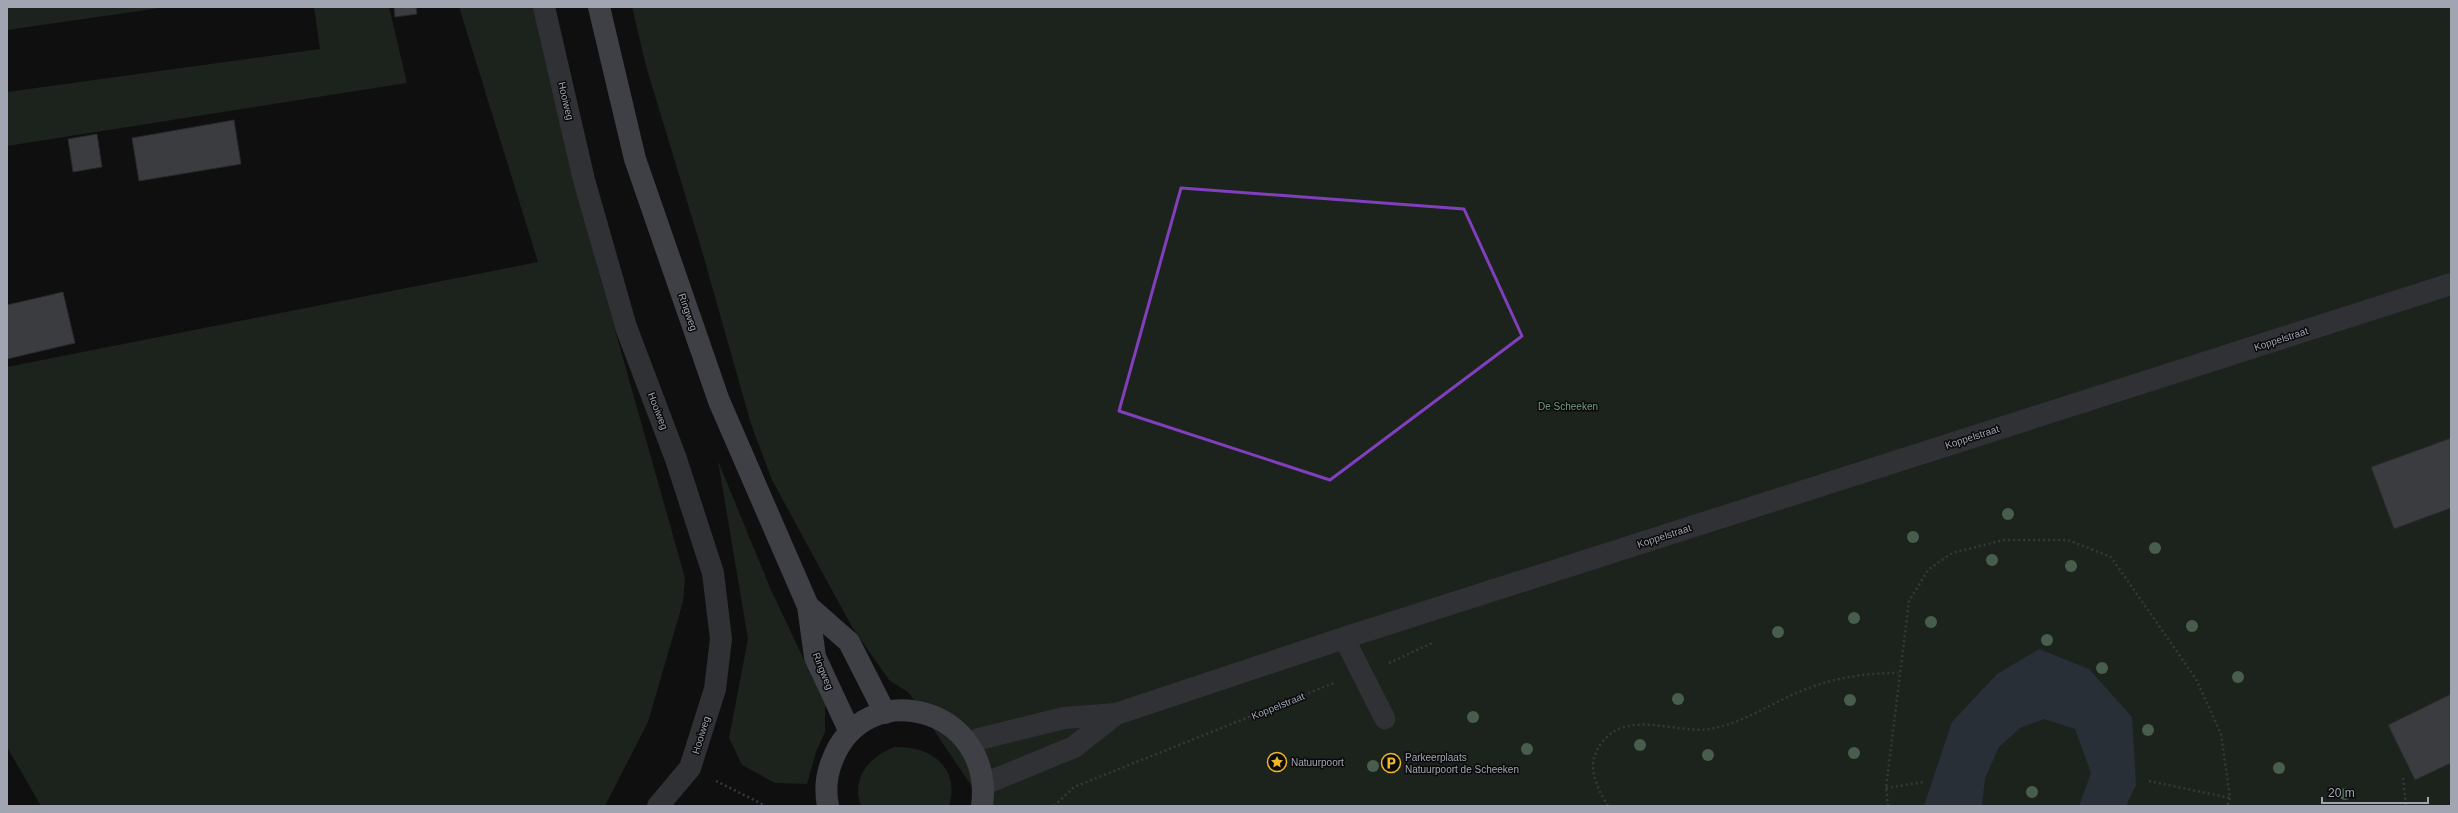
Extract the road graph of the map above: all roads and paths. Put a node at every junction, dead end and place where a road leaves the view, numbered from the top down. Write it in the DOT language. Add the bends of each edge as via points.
graph roads {
  1 [pos="544,7"];
  2 [pos="599,7"];
  3 [pos="2451,284"];
  4 [pos="808,606"];
  5 [pos="1344,638"];
  6 [pos="1435,640"];
  7 [pos="1361,672"];
  8 [pos="1898,673"];
  9 [pos="885,713"];
  10 [pos="1116,714"];
  11 [pos="1385,719"];
  12 [pos="850,732"];
  13 [pos="969,744"];
  14 [pos="690,768"];
  15 [pos="2403,778"];
  16 [pos="2149,781"];
  17 [pos="1924,782"];
  18 [pos="984,784"];
  19 [pos="1886,788"];
  20 [pos="2230,798"];
  21 [pos="658,806"];
  22 [pos="766,806"];
  23 [pos="828,806"];
  24 [pos="982,806"];
  25 [pos="1054,806"];
  26 [pos="1608,806"];
  27 [pos="1888,806"];
  28 [pos="2227,806"];
  29 [pos="2406,806"];
  1 -- 14 [label="street, Hooiweg" via="584,180 624,320 676,459 714,572 721,639 715,689"];
  2 -- 4 [label="main road, Ringweg" via="634,159 714,387 758,496"];
  3 -- 5 [label="street, Koppelstraat"];
  4 -- 9 [label="main road, Ringweg" via="849,642"];
  4 -- 12 [label="main road, Ringweg" via="816,657"];
  5 -- 7 [label="lane"];
  5 -- 10 [label="street, Koppelstraat"];
  6 -- 7 [label="path, Koppelstraat" via="1429,646"];
  7 -- 11 [label="lane"];
  7 -- 25 [label="path, Koppelstraat" via="1074,788"];
  8 -- 19 [label="path"];
  8 -- 20 [label="path" via="1909,601 1928,570 1952,553 2004,540 2068,540 2111,557 2196,679 2221,734"];
  8 -- 26 [label="path" via="1866,672 1809,688 1752,716 1708,729 1654,724 1624,727 1604,739 1593,759 1594,783"];
  9 -- 12 [label="main road" via="867,720"];
  9 -- 13 [label="main road" via="904,710 924,712 958,730"];
  10 -- 13 [label="street, Koppelstraat" via="1064,718"];
  10 -- 18 [label="street, Koppelstraat" via="1074,747"];
  12 -- 23 [label="main road" via="836,750 828,772"];
  13 -- 18 [label="main road" via="980,764"];
  14 -- 21 [label="street, Hooiweg"];
  14 -- 22 [label="path"];
  15 -- 29 [label="path"];
  16 -- 20 [label="path"];
  17 -- 19 [label="path"];
  18 -- 24 [label="main road"];
  19 -- 27 [label="path"];
  20 -- 28 [label="path"];
}
